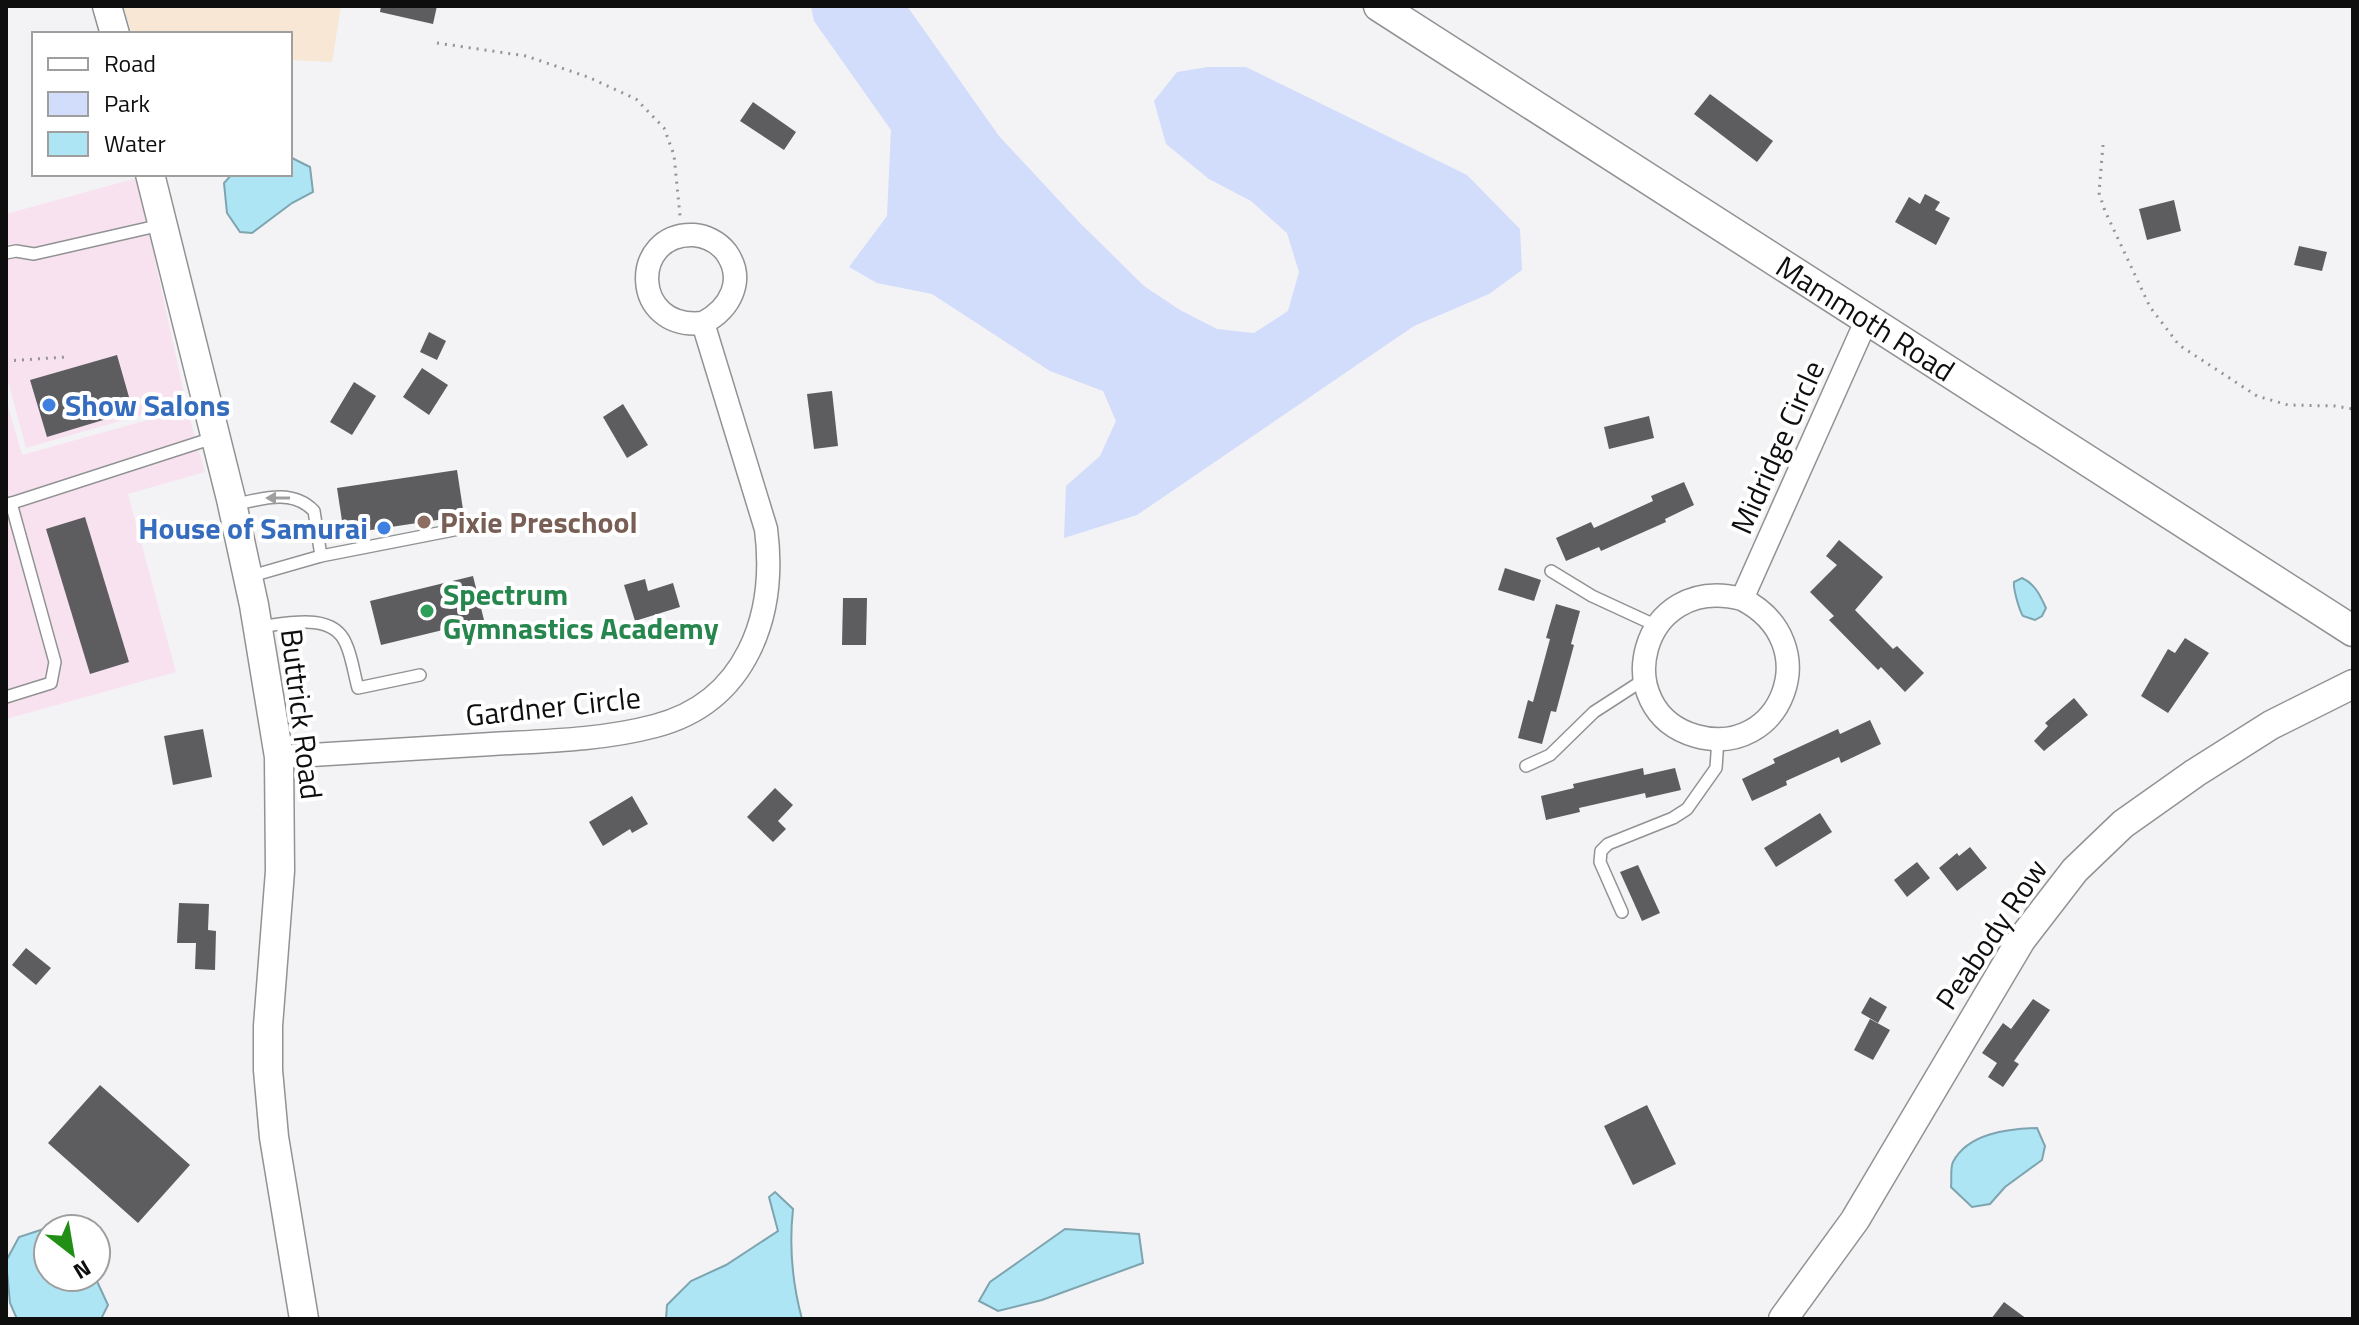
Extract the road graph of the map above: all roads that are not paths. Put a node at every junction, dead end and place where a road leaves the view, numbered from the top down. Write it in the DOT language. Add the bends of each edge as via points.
graph roads {
  1 [pos="107,6"];
  2 [pos="1379,6"];
  3 [pos="114,32"];
  4 [pos="150,176"];
  5 [pos="162,225"];
  6 [pos="6,253"];
  7 [pos="1867,319"];
  8 [pos="703,323"];
  9 [pos="214,438"];
  10 [pos="9,504"];
  11 [pos="232,505"];
  12 [pos="459,529"];
  13 [pos="321,556"];
  14 [pos="1551,571"];
  15 [pos="248,577"];
  16 [pos="1742,599"];
  17 [pos="1657,626"];
  18 [pos="258,627"];
  19 [pos="2353,631"];
  20 [pos="420,675"];
  21 [pos="1645,679"];
  22 [pos="2353,684"];
  23 [pos="6,697"];
  24 [pos="1718,739"];
  25 [pos="279,757"];
  26 [pos="1526,766"];
  27 [pos="1622,912"];
  28 [pos="1786,1318"];
  29 [pos="304,1319"];
  1 -- 3 [label="street"];
  2 -- 7 [label="main road, Mammoth Road"];
  4 -- 5 [label="street, Buttrick Road"];
  5 -- 6 [label="lane" via="34,254"];
  5 -- 9 [label="street, Buttrick Road"];
  7 -- 16 [label="street, Midridge Circle"];
  7 -- 19 [label="main road, Mammoth Road"];
  8 -- 8 [label="street" via="674,321 662,314 647,290 650,262 669,240 697,235 712,240 732,262 734,291 717,316"];
  8 -- 25 [label="street, Gardner Circle" via="766,529 769,555 767,599 757,634 741,666 718,692 672,721 607,736"];
  9 -- 10 [label="lane"];
  9 -- 11 [label="street, Buttrick Road"];
  10 -- 23 [label="lane" via="55,662 51,683"];
  13 -- 11 [label="lane, one-way" via="314,511 298,499 266,497"];
  11 -- 15 [label="street, Buttrick Road"];
  12 -- 13 [label="lane"];
  13 -- 15 [label="lane"];
  14 -- 17 [label="lane"];
  15 -- 18 [label="street, Buttrick Road"];
  16 -- 17 [label="street" via="1699,596 1673,609"];
  16 -- 24 [label="street" via="1766,614 1782,636 1788,677 1779,703 1761,723"];
  17 -- 21 [label="street" via="1644,657"];
  18 -- 20 [label="lane" via="306,622 331,626 346,642 358,688"];
  18 -- 25 [label="street, Buttrick Road"];
  21 -- 24 [label="street" via="1652,700 1670,722 1695,736"];
  21 -- 26 [label="lane" via="1594,712 1550,755"];
  22 -- 28 [label="street, Peabody Row" via="2271,725 2195,773 2123,824 2075,870 2005,964 1855,1220"];
  24 -- 27 [label="lane" via="1716,768 1687,809 1601,851 1600,862"];
  25 -- 29 [label="street, Buttrick Road" via="280,871 268,1070 275,1150"];
}
